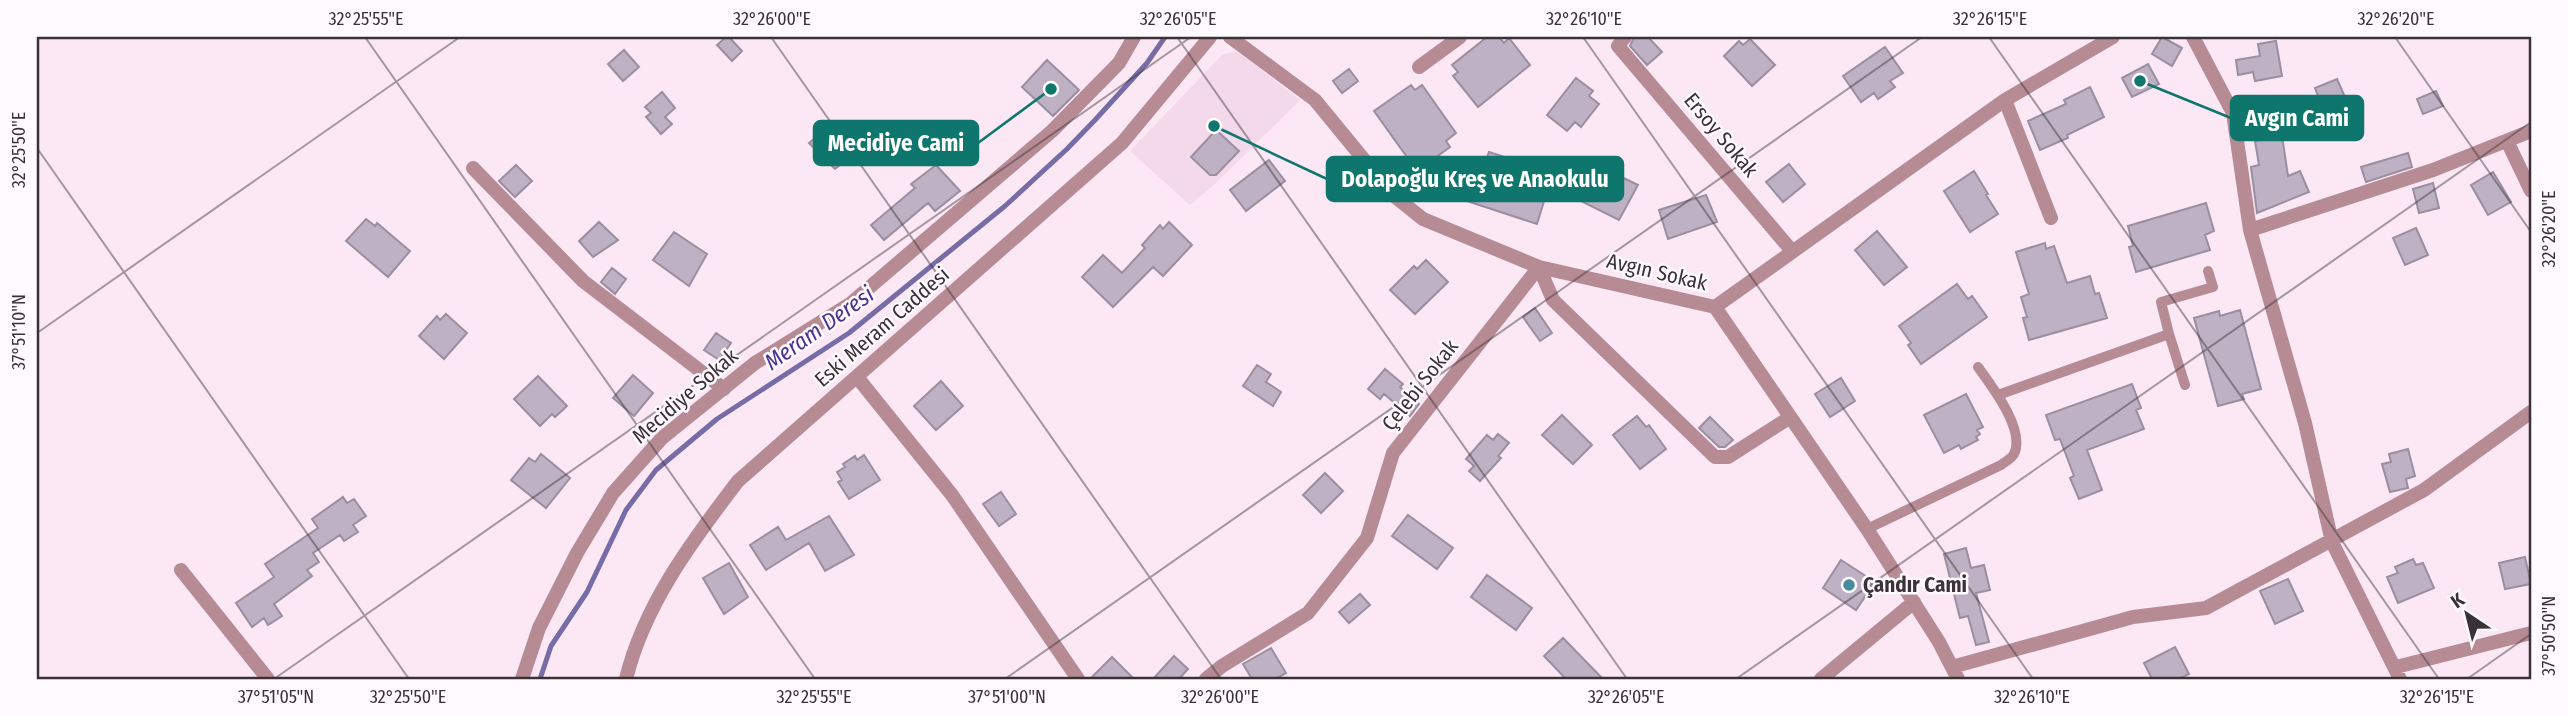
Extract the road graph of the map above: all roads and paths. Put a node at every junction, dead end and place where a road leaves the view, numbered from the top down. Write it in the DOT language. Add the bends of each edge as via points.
graph roads {
  1 [pos="1135,37"];
  2 [pos="1210,37"];
  3 [pos="1230,37"];
  4 [pos="1460,37"];
  5 [pos="2113,37"];
  6 [pos="2193,37"];
  7 [pos="1622,42"];
  8 [pos="1419,67"];
  9 [pos="2005,100"];
  10 [pos="2531,131"];
  11 [pos="2507,141"];
  12 [pos="473,168"];
  13 [pos="2531,191"];
  14 [pos="2051,218"];
  15 [pos="2250,230"];
  16 [pos="1792,251"];
  17 [pos="1539,267"];
  18 [pos="2208,271"];
  19 [pos="1715,307"];
  20 [pos="2169,334"];
  21 [pos="1978,367"];
  22 [pos="857,377"];
  23 [pos="2185,385"];
  24 [pos="724,389"];
  25 [pos="1998,395"];
  26 [pos="2531,412"];
  27 [pos="1789,418"];
  28 [pos="1867,530"];
  29 [pos="2332,542"];
  30 [pos="181,570"];
  31 [pos="1914,601"];
  32 [pos="2531,633"];
  33 [pos="1955,673"];
  34 [pos="2398,673"];
  35 [pos="268,679"];
  36 [pos="522,679"];
  37 [pos="626,679"];
  38 [pos="1078,679"];
  39 [pos="1206,679"];
  40 [pos="1821,679"];
  1 -- 24 [label="street, Mecidiye Sokak" via="1119,63 1031,150 850,304 755,363"];
  2 -- 22 [label="street, Eski Meram Caddesi" via="1122,142"];
  3 -- 17 [label="street, Avgın Sokak" via="1315,100 1393,195 1423,219"];
  4 -- 8 [label="street"];
  5 -- 9 [label="street"];
  6 -- 15 [label="street" via="2233,113"];
  7 -- 16 [label="street, Ersoy Sokak"];
  9 -- 14 [label="street"];
  9 -- 16 [label="street"];
  10 -- 11 [label="street"];
  11 -- 13 [label="street"];
  11 -- 15 [label="street"];
  12 -- 24 [label="street" via="583,281"];
  15 -- 29 [label="street" via="2305,423"];
  16 -- 19 [label="street"];
  17 -- 19 [label="street, Avgın Sokak"];
  17 -- 27 [label="street" via="1553,300 1716,457 1728,457"];
  17 -- 39 [label="street, Çelebi Sokak" via="1393,453 1367,538 1308,613"];
  18 -- 20 [label="lane" via="2213,287 2161,302"];
  19 -- 27 [label="street, Avgın Sokak"];
  20 -- 23 [label="lane"];
  20 -- 25 [label="lane"];
  21 -- 25 [label="lane"];
  22 -- 37 [label="street, Eski Meram Caddesi" via="738,481 690,543 660,595"];
  22 -- 38 [label="street" via="952,495"];
  24 -- 36 [label="street, Mecidiye Sokak" via="662,438 613,493 539,628"];
  25 -- 28 [label="lane" via="2017,440 2014,454 2001,465"];
  26 -- 29 [label="street" via="2424,490"];
  27 -- 28 [label="street, Avgın Sokak"];
  28 -- 31 [label="street, Avgın Sokak"];
  29 -- 33 [label="street" via="2206,608 2133,617"];
  29 -- 34 [label="street"];
  30 -- 35 [label="street"];
  31 -- 33 [label="street, Avgın Sokak"];
  31 -- 40 [label="street"];
  32 -- 34 [label="street"];
}
